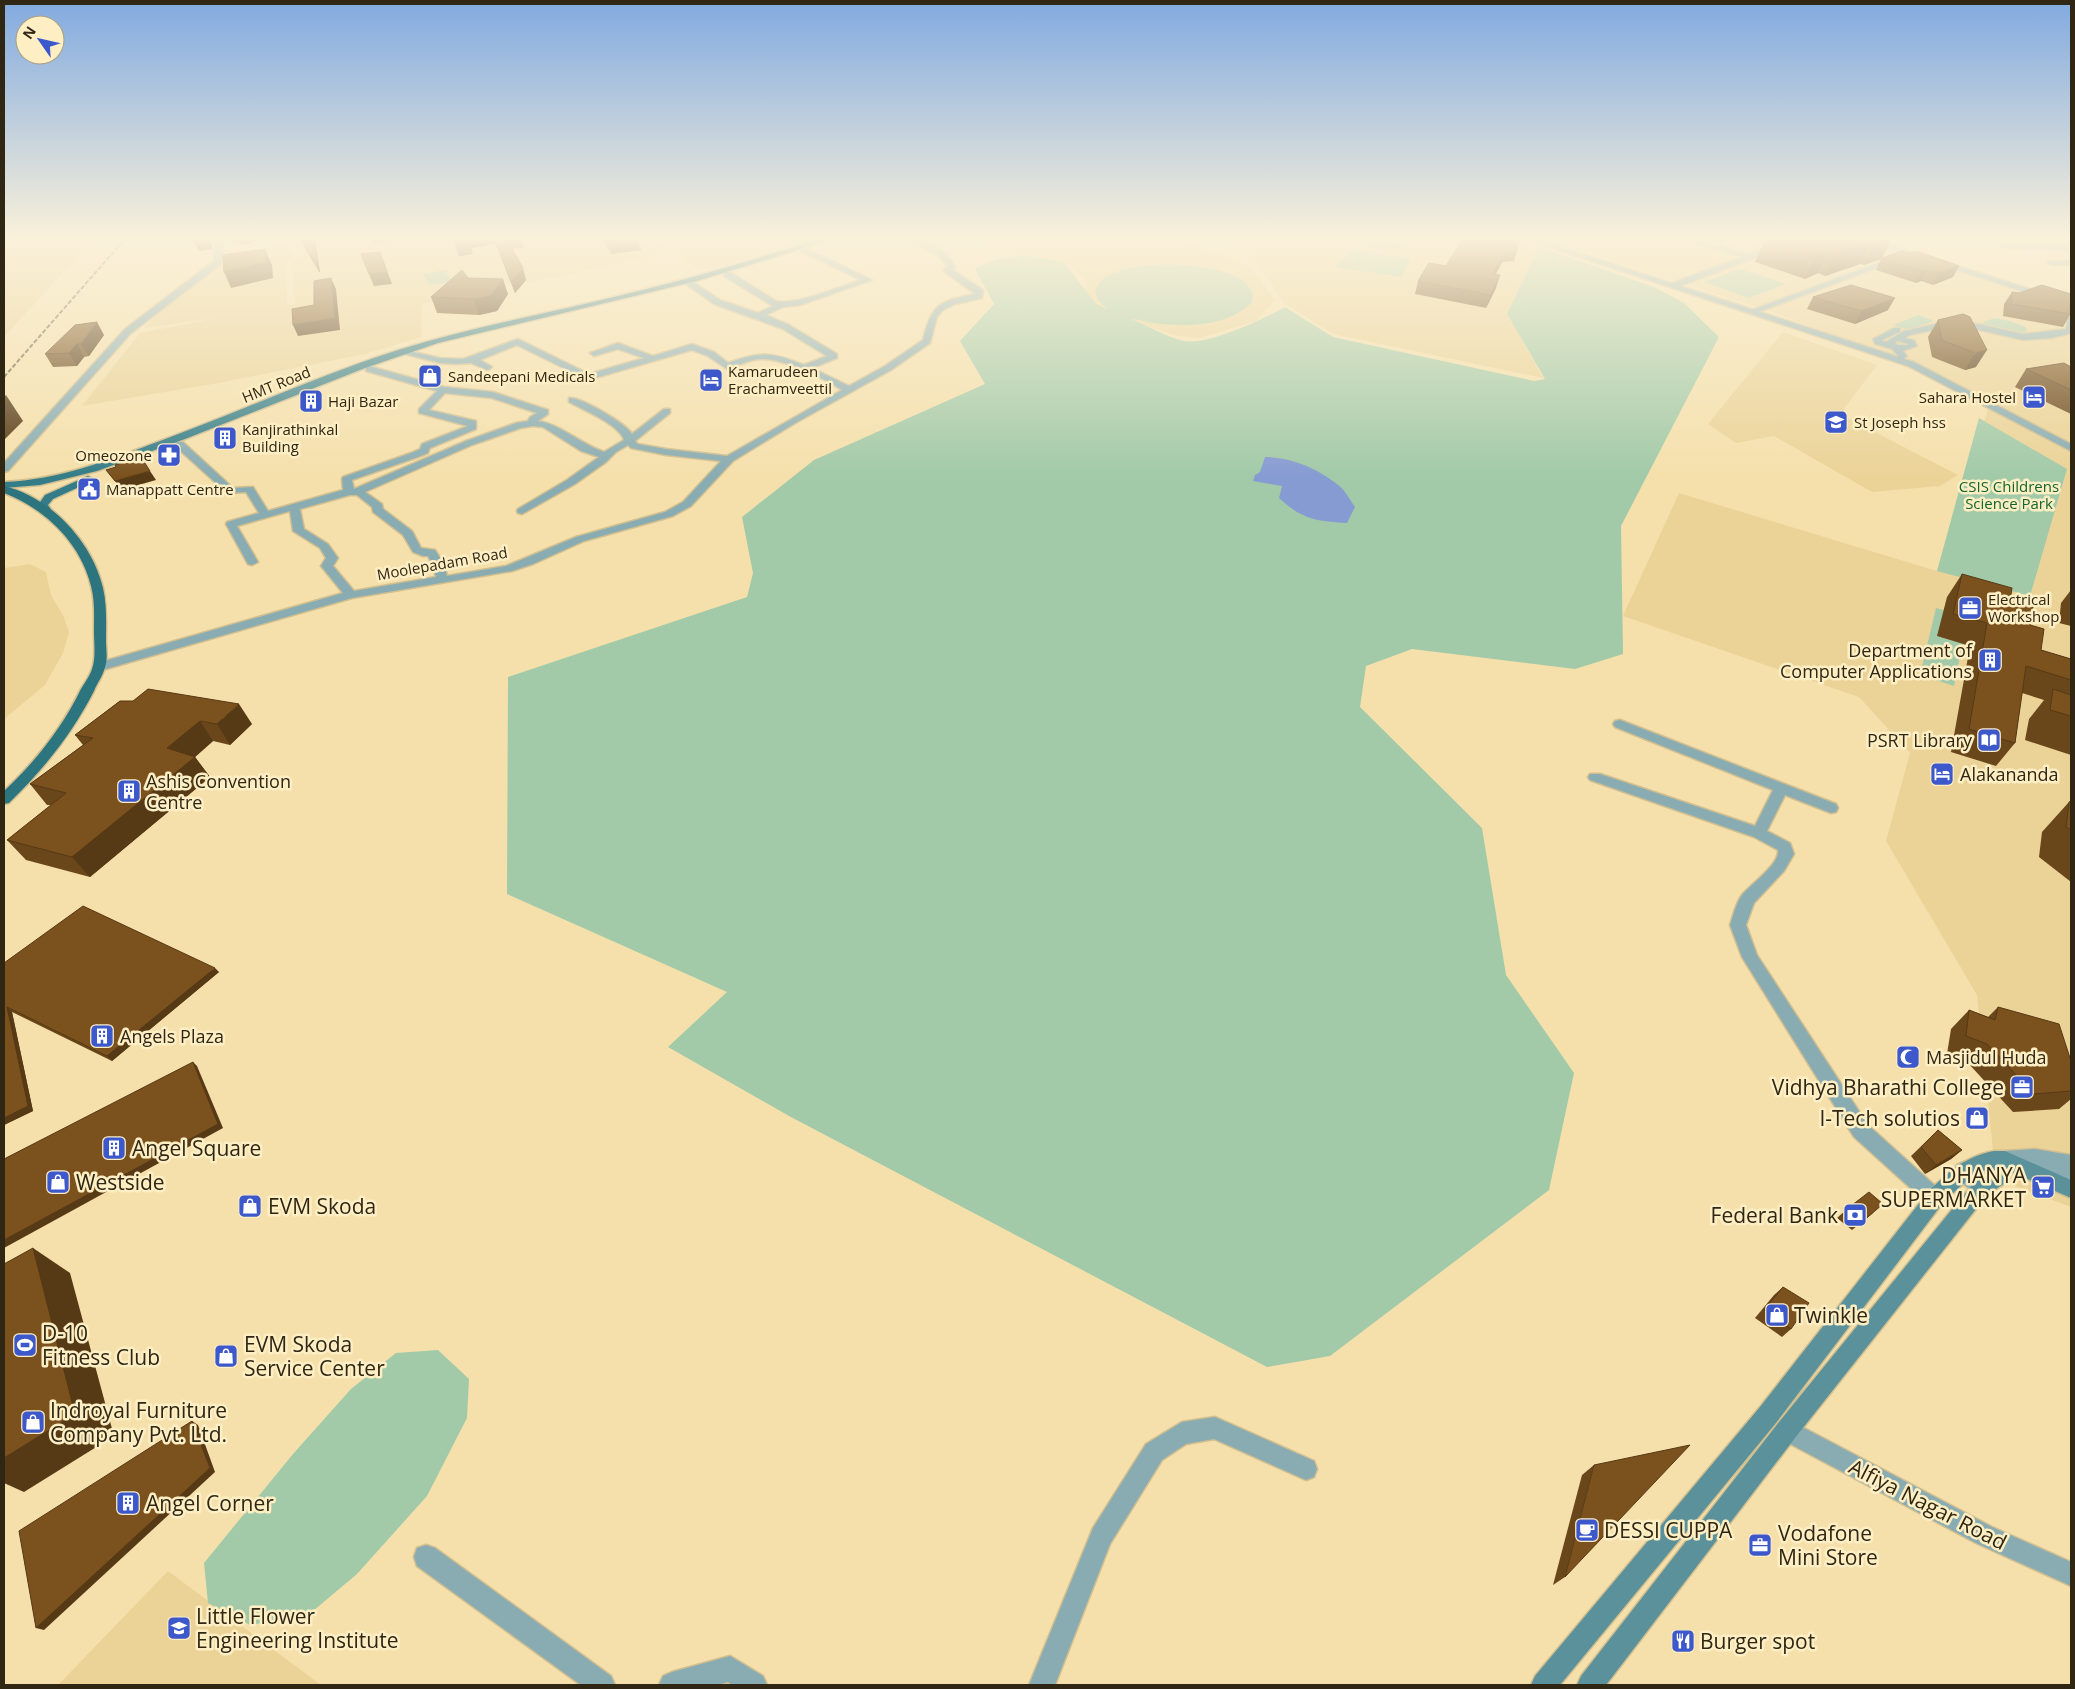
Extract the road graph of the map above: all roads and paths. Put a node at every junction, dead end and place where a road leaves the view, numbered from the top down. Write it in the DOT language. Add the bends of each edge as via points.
graph roads {
  1 [pos="144,319"];
  2 [pos="527,319"];
  3 [pos="548,319"];
  4 [pos="765,319"];
  5 [pos="933,319"];
  6 [pos="1776,319"];
  7 [pos="2071,319"];
  8 [pos="594,353"];
  9 [pos="410,354"];
  10 [pos="654,358"];
  11 [pos="472,360"];
  12 [pos="1899,360"];
  13 [pos="488,367"];
  14 [pos="369,368"];
  15 [pos="805,368"];
  16 [pos="443,390"];
  17 [pos="849,390"];
  18 [pos="572,400"];
  19 [pos="667,411"];
  20 [pos="533,422"];
  21 [pos="629,441"];
  22 [pos="178,444"];
  23 [pos="2071,448"];
  24 [pos="606,456"];
  25 [pos="729,459"];
  26 [pos="4,470"];
  27 [pos="4,487"];
  28 [pos="352,492"];
  29 [pos="294,507"];
  30 [pos="47,511"];
  31 [pos="522,511"];
  32 [pos="265,515"];
  33 [pos="252,562"];
  34 [pos="442,580"];
  35 [pos="352,594"];
  36 [pos="99,667"];
  37 [pos="1620,724"];
  38 [pos="1596,776"];
  39 [pos="1781,789"];
  40 [pos="4,799"];
  41 [pos="1830,808"];
  42 [pos="1758,832"];
  43 [pos="2006,1160"];
  44 [pos="2071,1164"];
  45 [pos="1964,1171"];
  46 [pos="2071,1179"];
  47 [pos="1983,1187"];
  48 [pos="2071,1189"];
  49 [pos="1935,1198"];
  50 [pos="1787,1430"];
  51 [pos="1306,1469"];
  52 [pos="426,1556"];
  53 [pos="2071,1574"];
  54 [pos="1595,1684"];
  55 [pos="602,1685"];
  56 [pos="672,1685"];
  57 [pos="754,1685"];
  58 [pos="1042,1685"];
  59 [pos="1544,1685"];
  1 -- 26 [label="street" via="128,331"];
  2 -- 27 [label="main road, HMT Road" via="435,341 90,469 33,484"];
  3 -- 9 [label="main road, HMT Road" via="469,336"];
  4 -- 15 [label="street" via="786,327 834,356"];
  5 -- 17 [label="street, Moolepadam Road" via="927,341"];
  6 -- 12 [label="street"];
  7 -- 12 [label="street" via="2070,331 2052,335 2023,337 1948,324 1913,332 1895,338 1902,356"];
  8 -- 10 [label="street" via="618,346"];
  9 -- 11 [label="street" via="454,363"];
  9 -- 14 [label="main road, HMT Road"];
  10 -- 11 [label="street" via="588,377 518,342"];
  10 -- 15 [label="street" via="692,347 727,366 763,356"];
  11 -- 13 [label="street"];
  12 -- 23 [label="street"];
  14 -- 16 [label="street"];
  14 -- 22 [label="main road, HMT Road"];
  15 -- 17 [label="street"];
  16 -- 20 [label="street" via="493,395 545,412"];
  16 -- 28 [label="street" via="422,411 473,423 473,427 426,446 424,451 400,461 347,479"];
  17 -- 25 [label="street, Moolepadam Road"];
  18 -- 21 [label="street" via="626,432"];
  19 -- 21 [label="street"];
  20 -- 24 [label="street" via="546,425 585,449"];
  20 -- 28 [label="street" via="469,443"];
  21 -- 24 [label="street"];
  21 -- 25 [label="street" via="640,448"];
  22 -- 30 [label="main road, HMT Road" via="61,491 44,501"];
  22 -- 32 [label="street" via="231,491 249,489"];
  24 -- 31 [label="street" via="571,482"];
  25 -- 34 [label="street, Moolepadam Road" via="687,504 669,514 580,539 508,569"];
  27 -- 30 [label="highway"];
  28 -- 29 [label="street"];
  28 -- 34 [label="street" via="378,506 377,510 402,527 417,550 430,552 438,564"];
  29 -- 32 [label="street"];
  29 -- 35 [label="street" via="299,531 324,546 332,558 327,566"];
  30 -- 36 [label="highway" via="72,538 95,580 100,602"];
  32 -- 33 [label="street" via="231,524"];
  34 -- 35 [label="street, Moolepadam Road"];
  35 -- 36 [label="street, Moolepadam Road"];
  36 -- 40 [label="highway" via="64,733"];
  37 -- 39 [label="street"];
  38 -- 42 [label="street"];
  39 -- 41 [label="street"];
  39 -- 42 [label="street"];
  42 -- 49 [label="street" via="1785,847 1786,854 1779,867 1747,900 1738,925 1750,957 1860,1130"];
  43 -- 44 [label="street" via="2035,1158"];
  43 -- 45 [label="main road" via="1994,1158"];
  43 -- 46 [label="street"];
  43 -- 47 [label="main road" via="2001,1175"];
  43 -- 48 [label="main road"];
  45 -- 47 [label="street"];
  45 -- 49 [label="main road"];
  47 -- 50 [label="main road"];
  49 -- 59 [label="main road" via="1768,1415"];
  50 -- 53 [label="street, Alfiya Nagar Road" via="1984,1535"];
  50 -- 54 [label="main road"];
  51 -- 58 [label="street" via="1215,1428 1182,1433 1154,1452 1101,1536"];
  52 -- 55 [label="street"];
  56 -- 57 [label="street" via="730,1669"];
}
